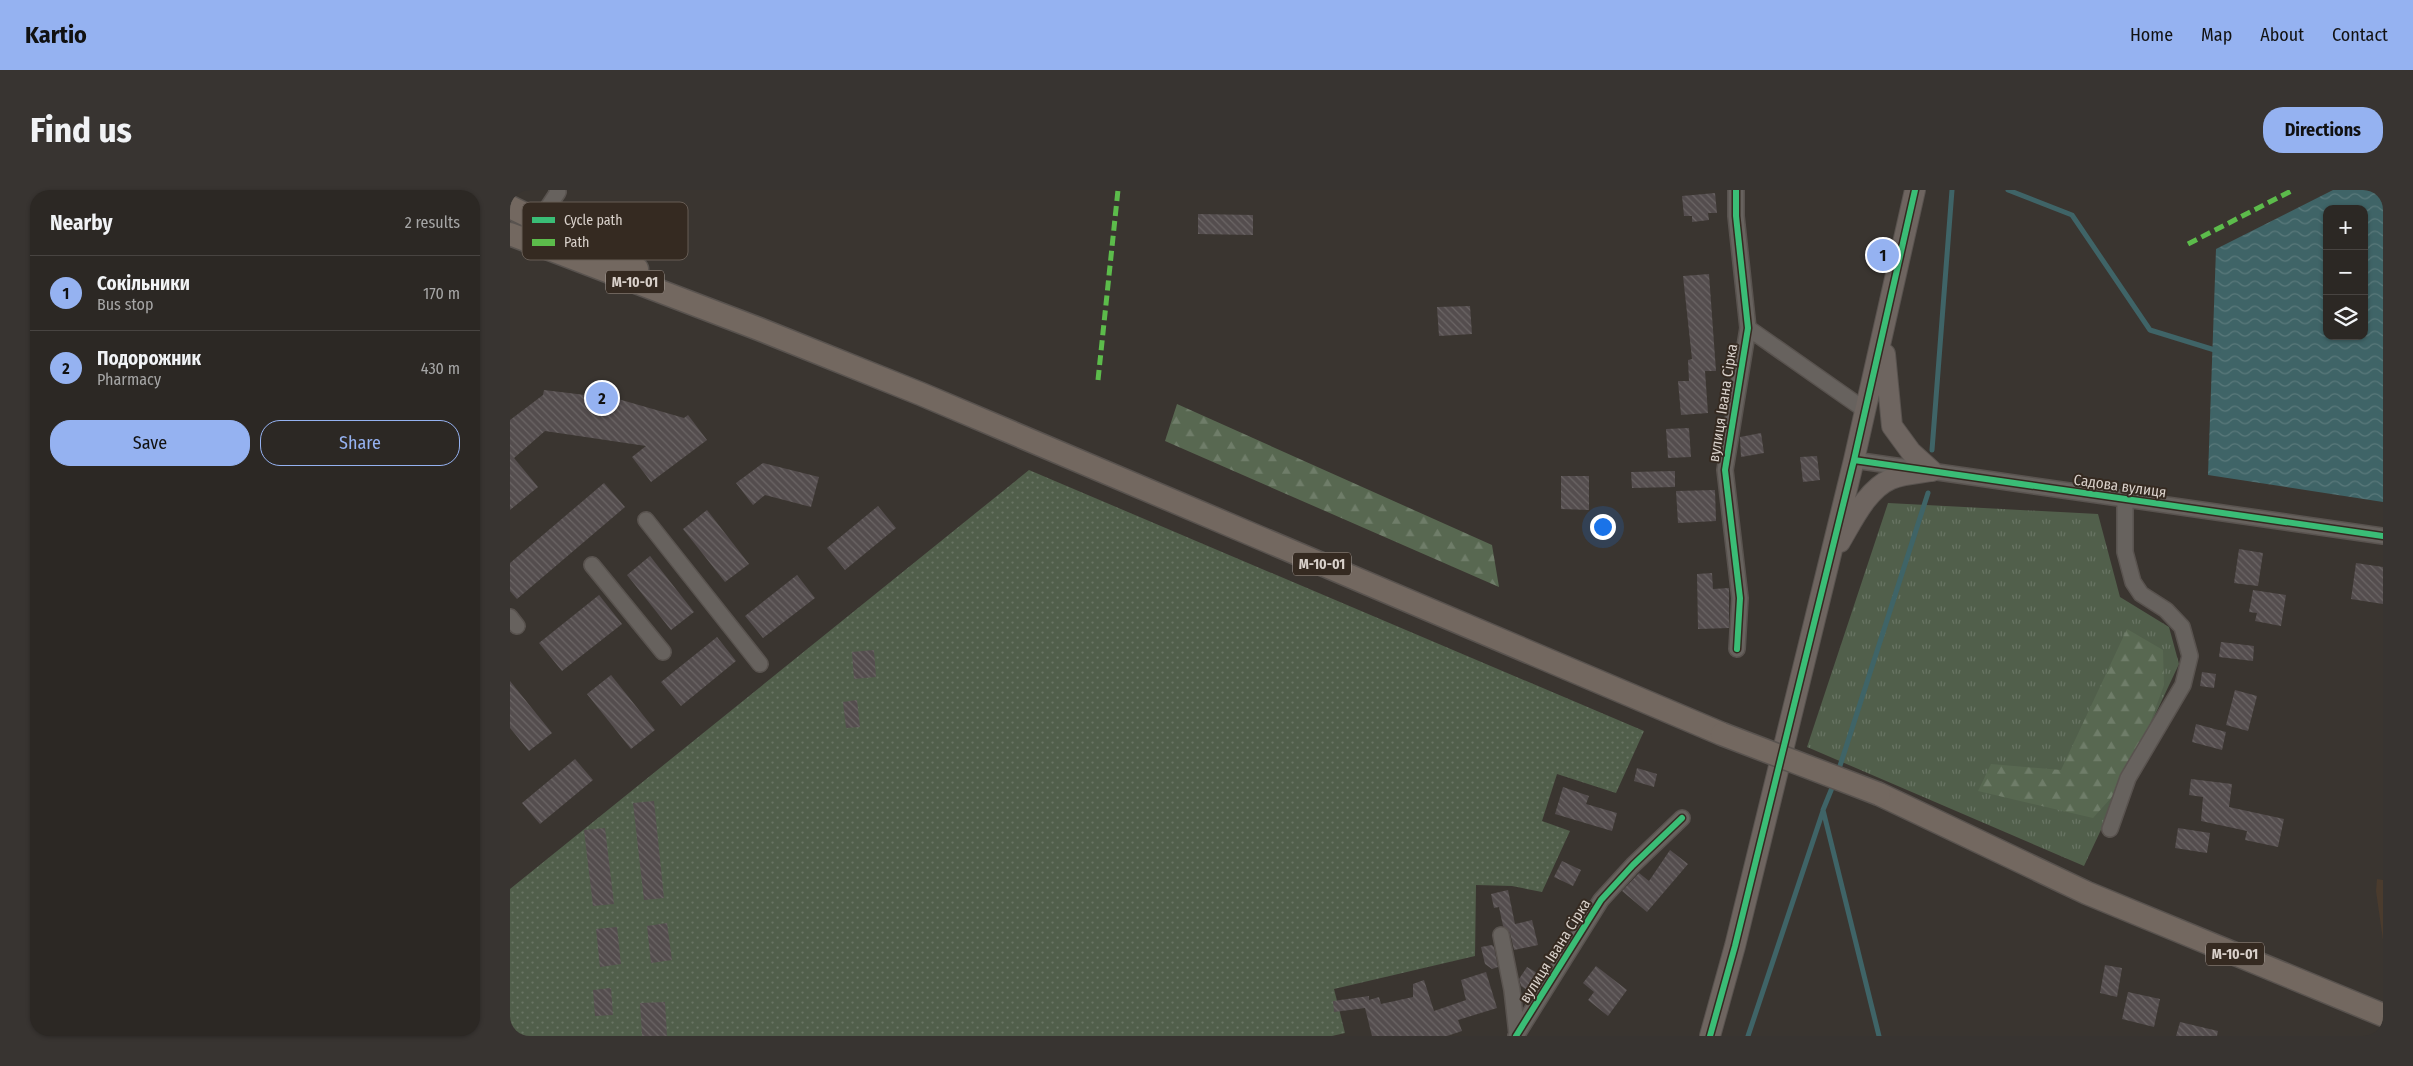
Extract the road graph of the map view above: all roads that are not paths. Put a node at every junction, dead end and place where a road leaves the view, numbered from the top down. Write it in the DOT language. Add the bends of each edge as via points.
graph roads {
  1 [pos="557,190"];
  2 [pos="1736,190"];
  3 [pos="1915,190"];
  4 [pos="551,202"];
  5 [pos="510,207"];
  6 [pos="522,212"];
  7 [pos="510,234"];
  8 [pos="522,239"];
  9 [pos="578,260"];
  10 [pos="620,260"];
  11 [pos="1748,328"];
  12 [pos="759,329"];
  13 [pos="1883,335"];
  14 [pos="1865,410"];
  15 [pos="1854,460"];
  16 [pos="1932,471"];
  17 [pos="2125,500"];
  18 [pos="646,520"];
  19 [pos="2383,536"];
  20 [pos="592,565"];
  21 [pos="1826,568"];
  22 [pos="1737,649"];
  23 [pos="662,652"];
  24 [pos="760,664"];
  25 [pos="1682,818"];
  26 [pos="2110,829"];
  27 [pos="1501,935"];
  28 [pos="2383,1015"];
  29 [pos="1517,1035"];
  30 [pos="1710,1036"];
  1 -- 4 [label="street"];
  2 -- 11 [label="street, вулиця Івана Сірка"];
  3 -- 13 [label="main road"];
  5 -- 6 [label="highway, М-10-01"];
  7 -- 8 [label="highway, М-10-01"];
  9 -- 12 [label="highway, М-10-01"];
  10 -- 12 [label="highway, М-10-01"];
  11 -- 14 [label="street"];
  11 -- 22 [label="street, вулиця Івана Сірка" via="1725,470 1740,598"];
  12 -- 28 [label="highway, М-10-01, bridge" via="921,394 1722,734 1880,794 2087,893"];
  13 -- 14 [label="main road"];
  13 -- 16 [label="main road" via="1892,426 1911,452"];
  14 -- 15 [label="main road"];
  15 -- 16 [label="street, Садова вулиця"];
  15 -- 21 [label="main road"];
  16 -- 17 [label="street, Садова вулиця"];
  16 -- 21 [label="main road" via="1890,480 1870,496 1857,511"];
  17 -- 19 [label="street, Садова вулиця"];
  17 -- 26 [label="street, Садова вулиця" via="2125,552 2133,582 2141,594 2166,610 2182,627 2190,656 2183,685 2128,778"];
  18 -- 24 [label="street"];
  20 -- 23 [label="street"];
  21 -- 30 [label="main road" via="1735,946"];
  25 -- 29 [label="street, вулиця Івана Сірка" via="1633,865 1597,906"];
  27 -- 29 [label="street"];
}
